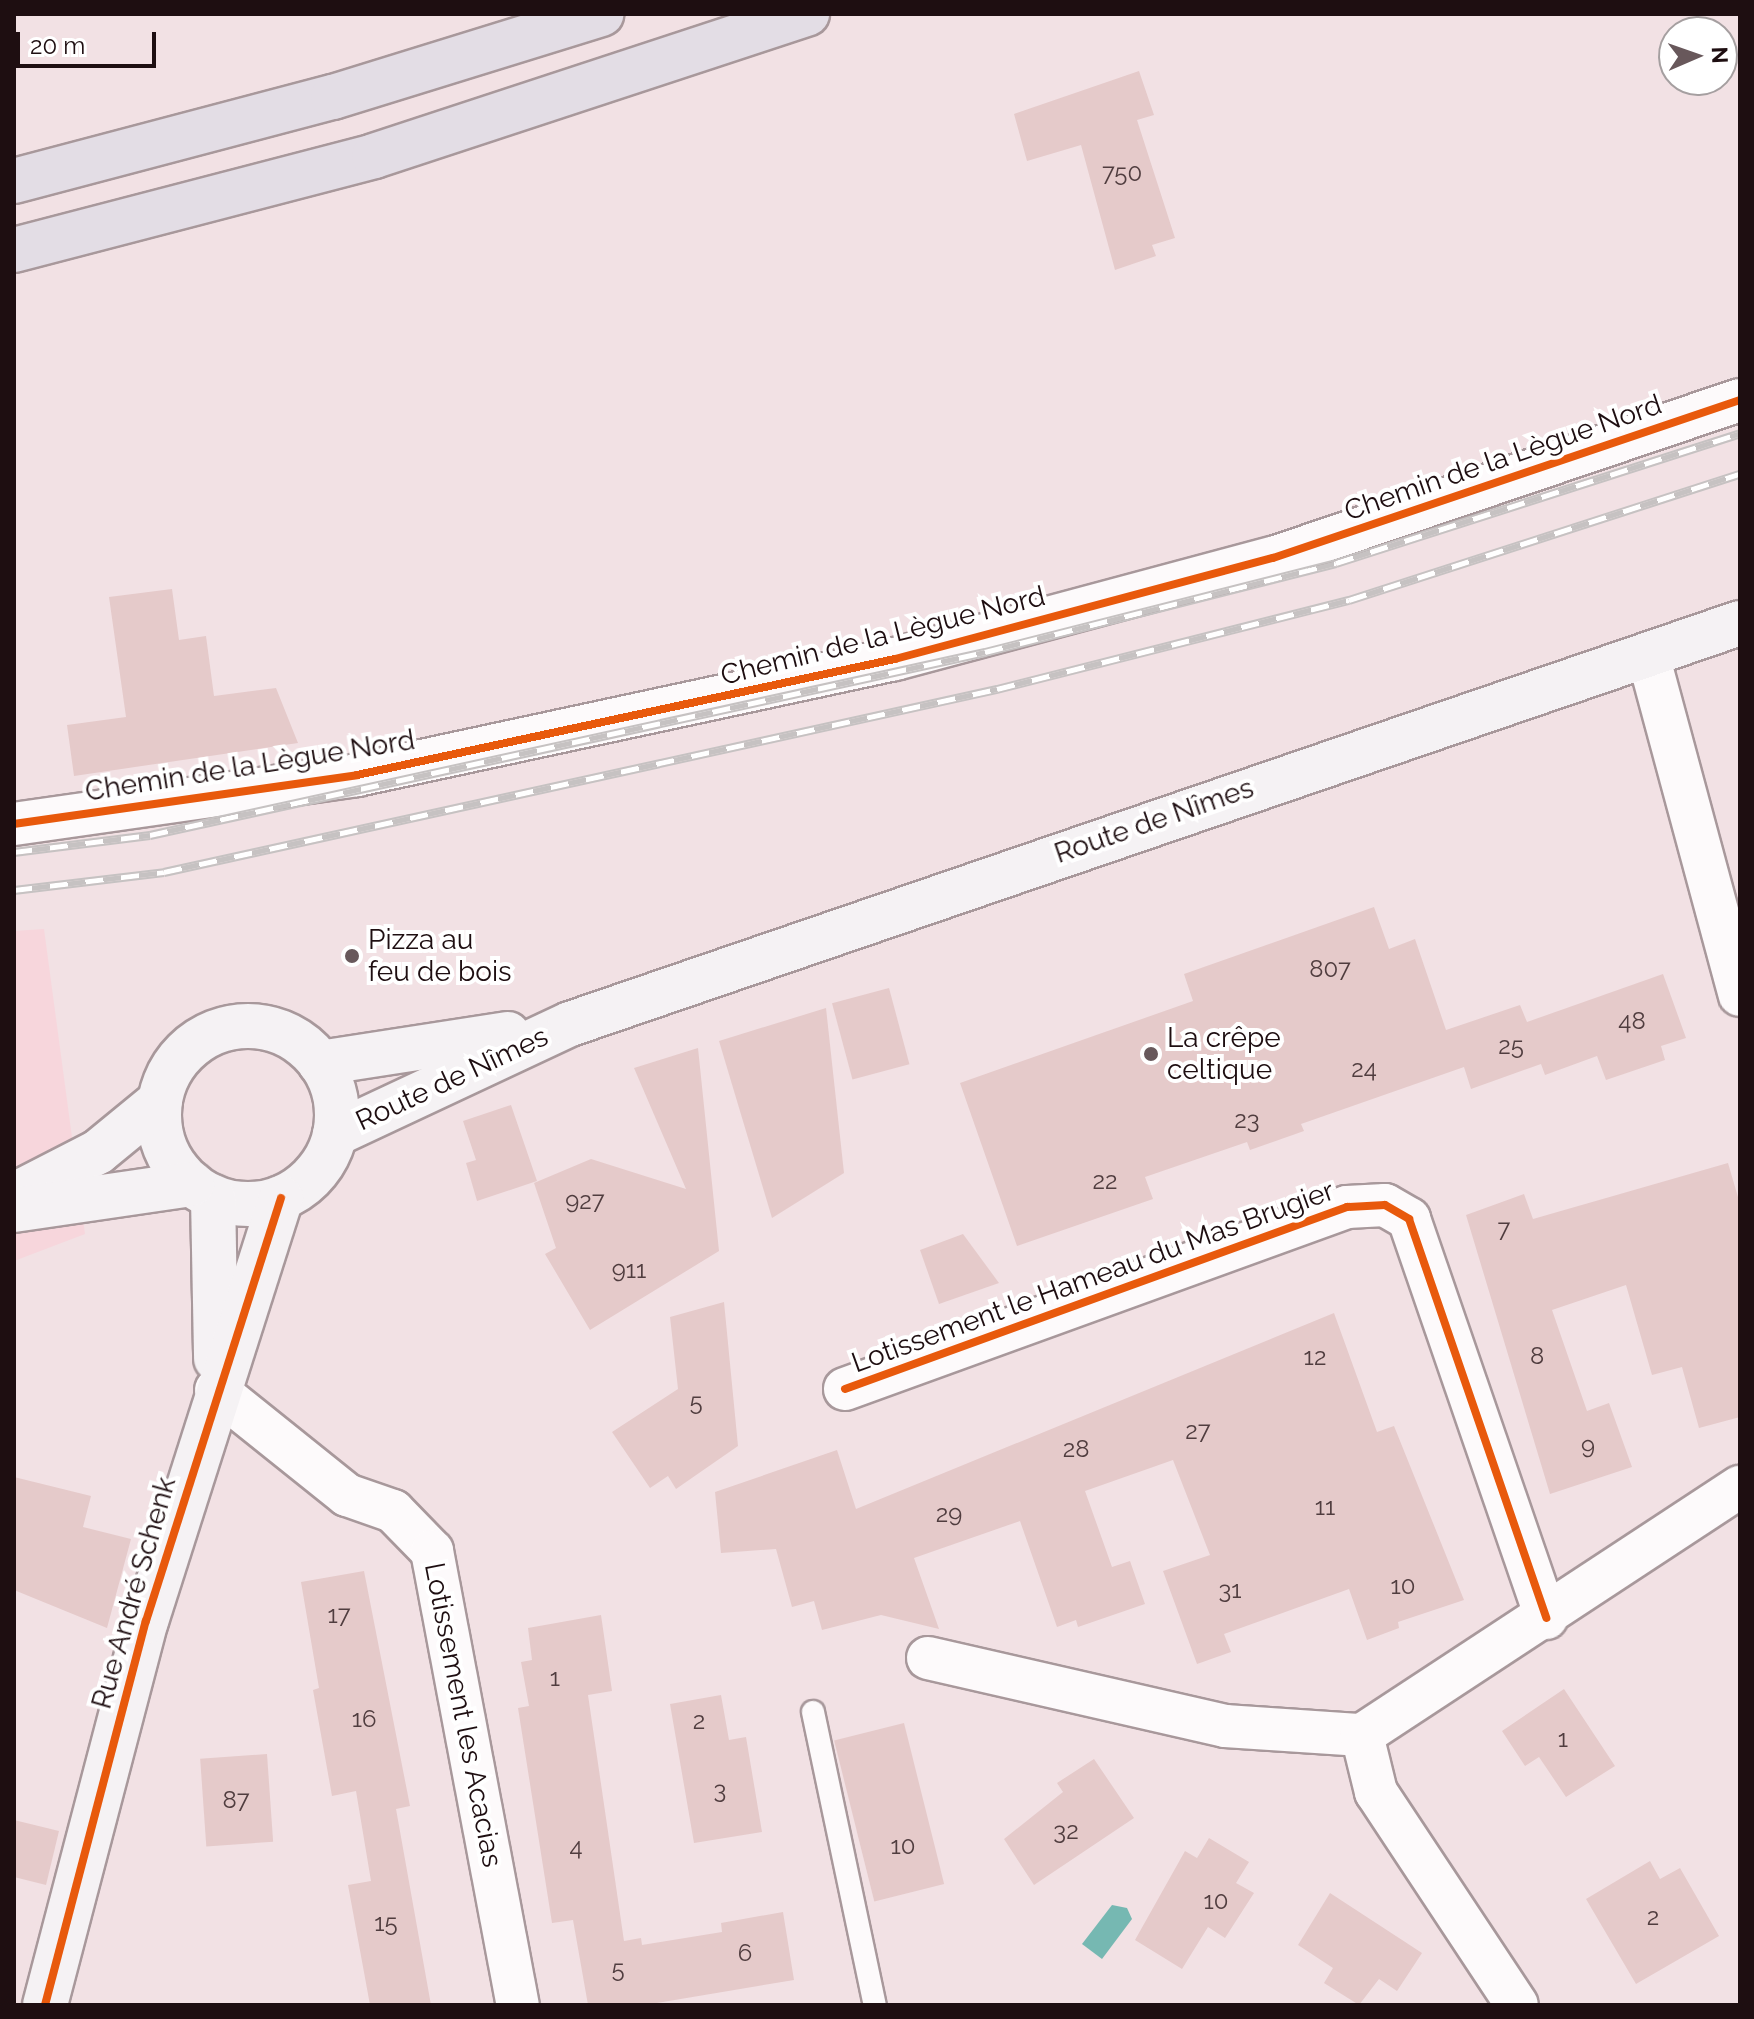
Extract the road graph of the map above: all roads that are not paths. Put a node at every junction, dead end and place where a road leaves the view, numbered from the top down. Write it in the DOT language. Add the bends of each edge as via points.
graph roads {
  1 [pos="601,14"];
  2 [pos="807,14"];
  3 [pos="14,181"];
  4 [pos="14,250"];
  5 [pos="1740,400"];
  6 [pos="1740,623"];
  7 [pos="1648,655"];
  8 [pos="14,824"];
  9 [pos="1740,995"];
  10 [pos="570,1024"];
  11 [pos="320,1063"];
  12 [pos="160,1101"];
  13 [pos="335,1134"];
  14 [pos="202,1191"];
  15 [pos="14,1195"];
  16 [pos="281,1198"];
  17 [pos="14,1210"];
  18 [pos="845,1389"];
  19 [pos="216,1390"];
  20 [pos="1740,1487"];
  21 [pos="1546,1618"];
  22 [pos="928,1658"];
  23 [pos="813,1712"];
  24 [pos="1362,1735"];
  25 [pos="45,2005"];
  26 [pos="518,2005"];
  27 [pos="875,2005"];
  28 [pos="1517,2005"];
  1 -- 3 [label="highway" via="333,97"];
  2 -- 4 [label="highway" via="374,156"];
  5 -- 8 [label="street, Chemin de la Lègue Nord" via="1273,558 895,659 357,775"];
  6 -- 7 [label="main road, Route de Nîmes"];
  7 -- 9 [label="street"];
  7 -- 10 [label="main road, Route de Nîmes"];
  10 -- 11 [label="main road, Route de Nîmes"];
  10 -- 13 [label="main road, Route de Nîmes"];
  11 -- 12 [label="main road" via="289,1036 228,1028 190,1046"];
  11 -- 13 [label="main road, Route de Nîmes" via="331,1086"];
  12 -- 14 [label="main road" via="160,1132"];
  12 -- 15 [label="main road" via="98,1152"];
  13 -- 16 [label="main road, Route de Nîmes" via="321,1165"];
  14 -- 16 [label="main road" via="247,1204"];
  14 -- 17 [label="main road"];
  14 -- 19 [label="main road, Rue André Schenk"];
  16 -- 19 [label="main road, Rue André Schenk"];
  18 -- 21 [label="street, Lotissement le Hameau du Mas Brugier" via="1347,1207 1385,1205 1409,1219"];
  19 -- 25 [label="main road, Rue André Schenk" via="146,1621"];
  19 -- 26 [label="street, Lotissement les Acacias" via="347,1495 393,1511 432,1551"];
  20 -- 21 [label="street"];
  21 -- 24 [label="street"];
  22 -- 24 [label="street" via="1225,1726"];
  23 -- 27 [label="lane"];
  24 -- 28 [label="street" via="1376,1792"];
}
